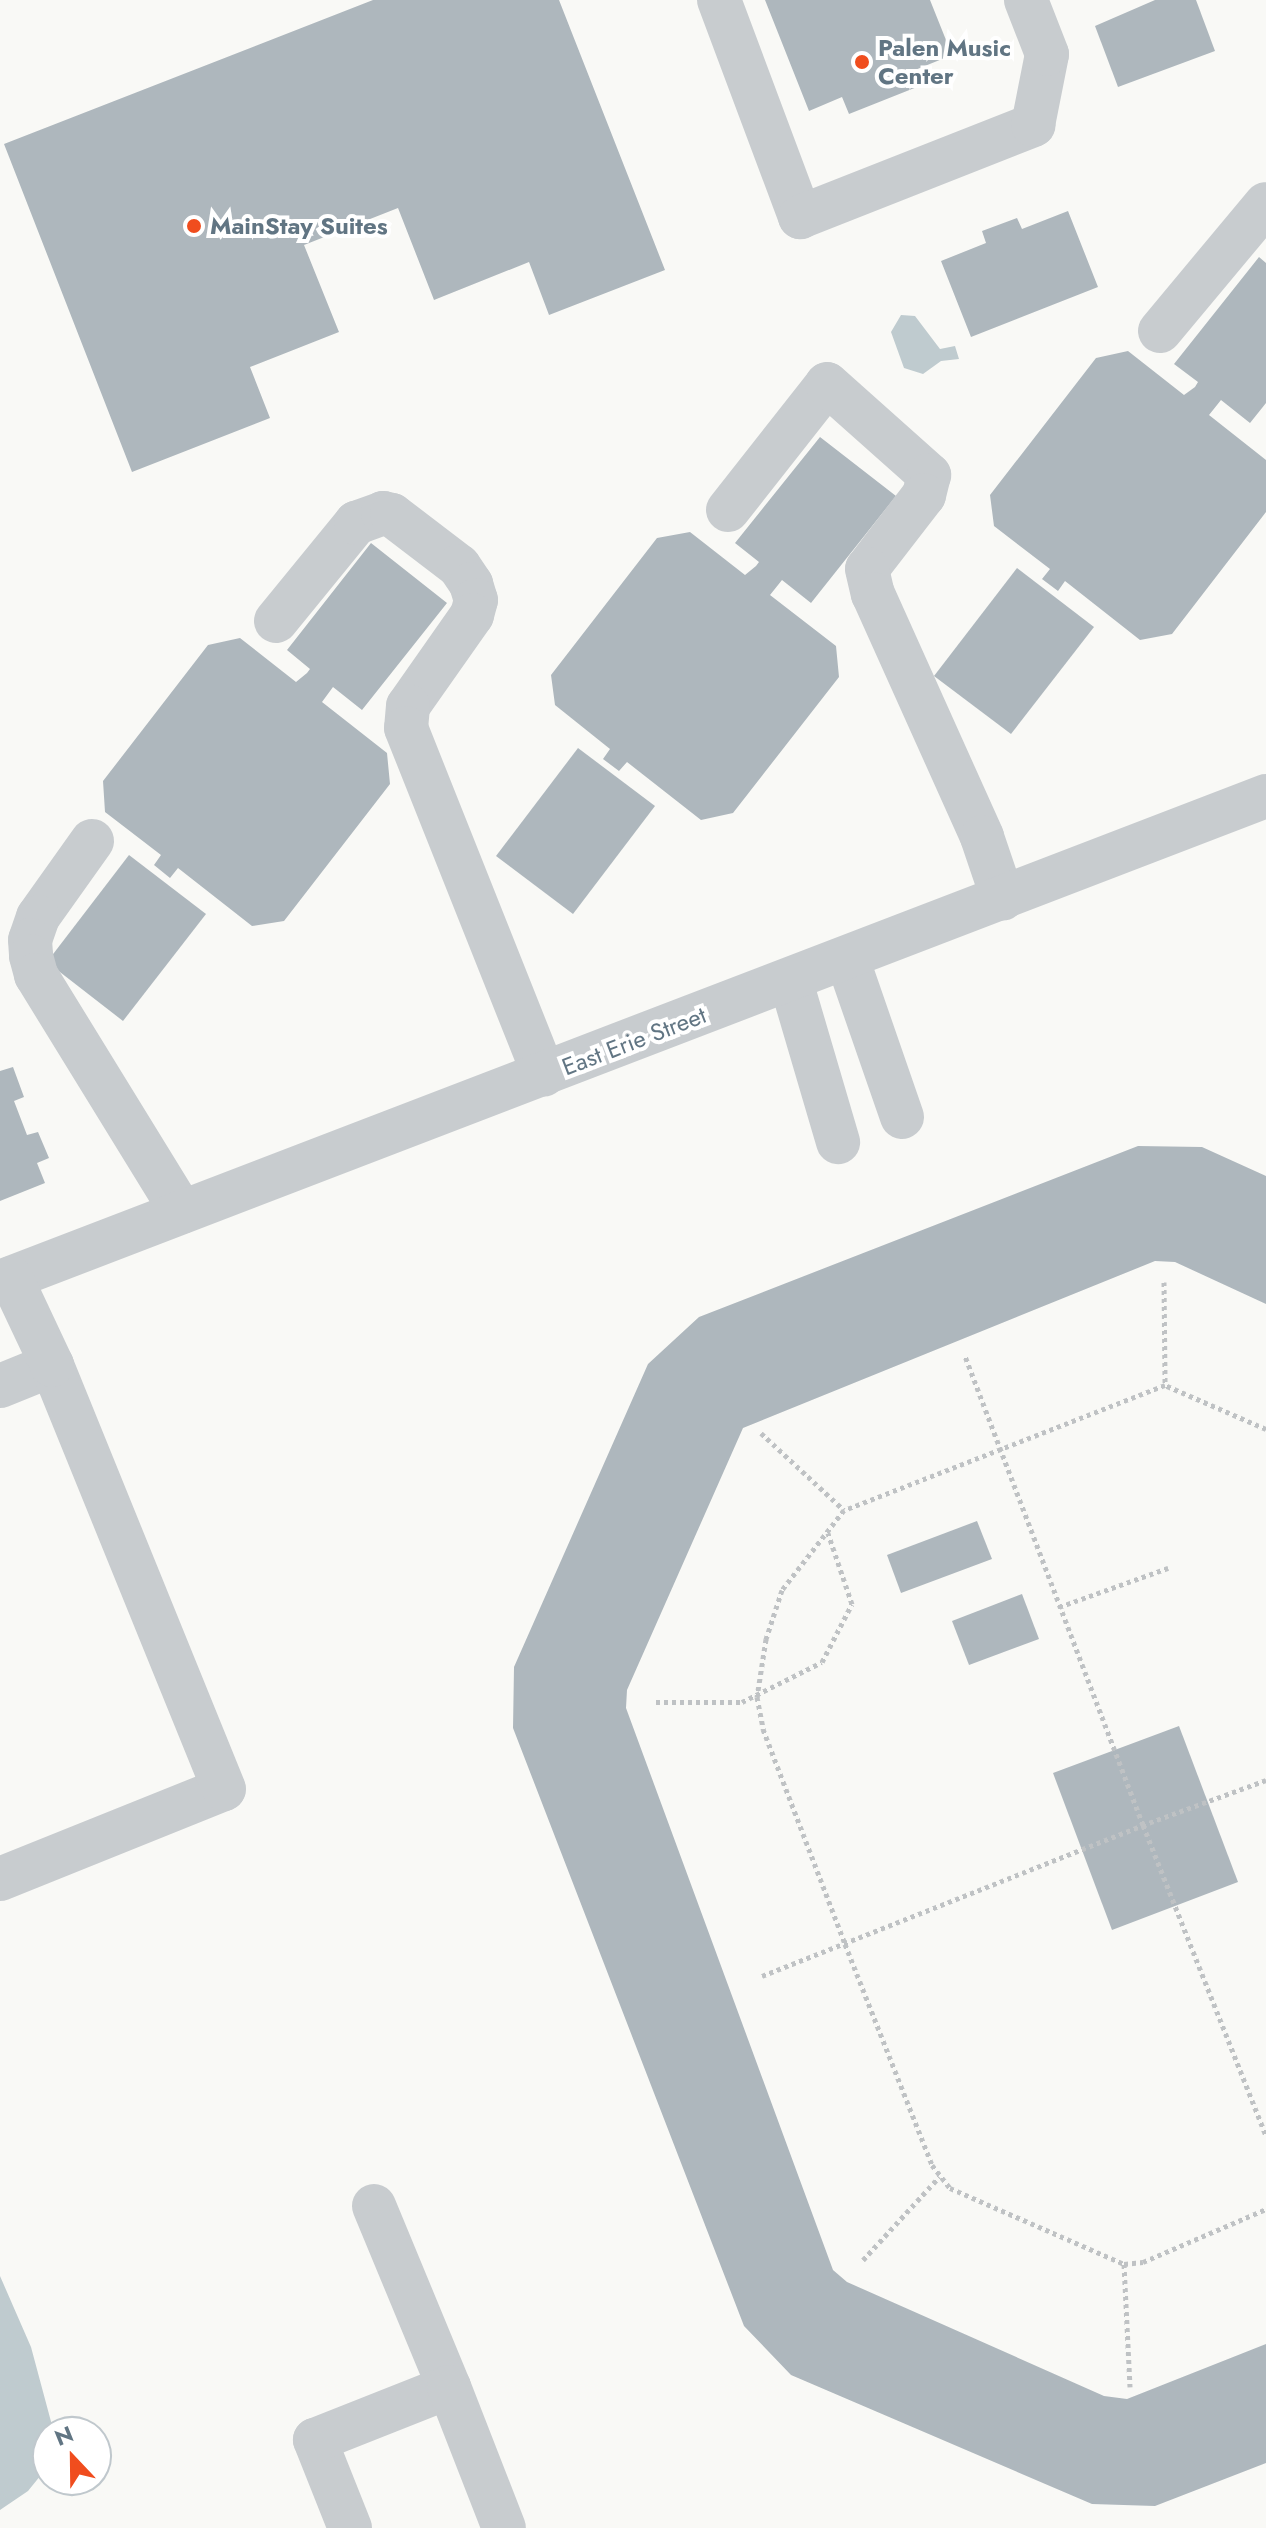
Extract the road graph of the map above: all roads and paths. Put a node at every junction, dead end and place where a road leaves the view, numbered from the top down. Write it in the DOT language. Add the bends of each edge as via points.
graph roads {
  1 [pos="719,0"];
  2 [pos="1026,0"];
  3 [pos="1266,204"];
  4 [pos="1160,331"];
  5 [pos="728,510"];
  6 [pos="276,621"];
  7 [pos="1266,796"];
  8 [pos="92,841"];
  9 [pos="1003,899"];
  10 [pos="848,961"];
  11 [pos="791,982"];
  12 [pos="544,1075"];
  13 [pos="902,1117"];
  14 [pos="838,1142"];
  15 [pos="182,1212"];
  16 [pos="6,1280"];
  17 [pos="1164,1282"];
  18 [pos="965,1356"];
  19 [pos="52,1365"];
  20 [pos="1165,1385"];
  21 [pos="0,1386"];
  22 [pos="1266,1429"];
  23 [pos="761,1433"];
  24 [pos="1001,1447"];
  25 [pos="844,1510"];
  26 [pos="828,1532"];
  27 [pos="1168,1568"];
  28 [pos="1059,1607"];
  29 [pos="757,1697"];
  30 [pos="656,1702"];
  31 [pos="1266,1780"];
  32 [pos="1143,1825"];
  33 [pos="0,1879"];
  34 [pos="845,1944"];
  35 [pos="762,1976"];
  36 [pos="1266,2136"];
  37 [pos="939,2177"];
  38 [pos="374,2206"];
  39 [pos="1266,2209"];
  40 [pos="863,2260"];
  41 [pos="1124,2264"];
  42 [pos="449,2387"];
  43 [pos="1130,2387"];
  44 [pos="350,2528"];
  45 [pos="504,2528"];
  1 -- 2 [label="street" via="800,217 1033,125 1047,54"];
  3 -- 4 [label="street"];
  5 -- 9 [label="street" via="827,384 929,475 924,495 867,569 873,594 982,837"];
  6 -- 12 [label="street" via="356,523 383,513 459,566 471,584 476,600 472,615 408,706 406,728"];
  7 -- 9 [label="street, East Erie Street"];
  8 -- 15 [label="street" via="38,917 31,956 36,975"];
  9 -- 10 [label="street, East Erie Street"];
  10 -- 11 [label="street, East Erie Street"];
  10 -- 13 [label="street"];
  11 -- 12 [label="street, East Erie Street"];
  11 -- 14 [label="street"];
  12 -- 15 [label="street, East Erie Street"];
  15 -- 16 [label="street, East Erie Street"];
  16 -- 19 [label="street"];
  17 -- 20 [label="path"];
  18 -- 24 [label="path"];
  19 -- 21 [label="street"];
  19 -- 33 [label="street" via="224,1789"];
  20 -- 22 [label="path"];
  20 -- 24 [label="path"];
  23 -- 25 [label="path"];
  24 -- 25 [label="path"];
  24 -- 28 [label="path"];
  25 -- 26 [label="path"];
  26 -- 29 [label="path" via="782,1590 766,1639"];
  26 -- 29 [label="path" via="852,1604 822,1662"];
  27 -- 28 [label="path"];
  28 -- 32 [label="path"];
  29 -- 30 [label="path" via="742,1702"];
  29 -- 34 [label="path" via="763,1729"];
  31 -- 32 [label="path"];
  32 -- 34 [label="path"];
  32 -- 36 [label="path"];
  34 -- 35 [label="path"];
  34 -- 37 [label="path"];
  37 -- 40 [label="path"];
  37 -- 41 [label="path" via="950,2188"];
  38 -- 42 [label="street"];
  39 -- 41 [label="path" via="1143,2262"];
  41 -- 43 [label="path"];
  42 -- 44 [label="street" via="315,2440"];
  42 -- 45 [label="street"];
}
